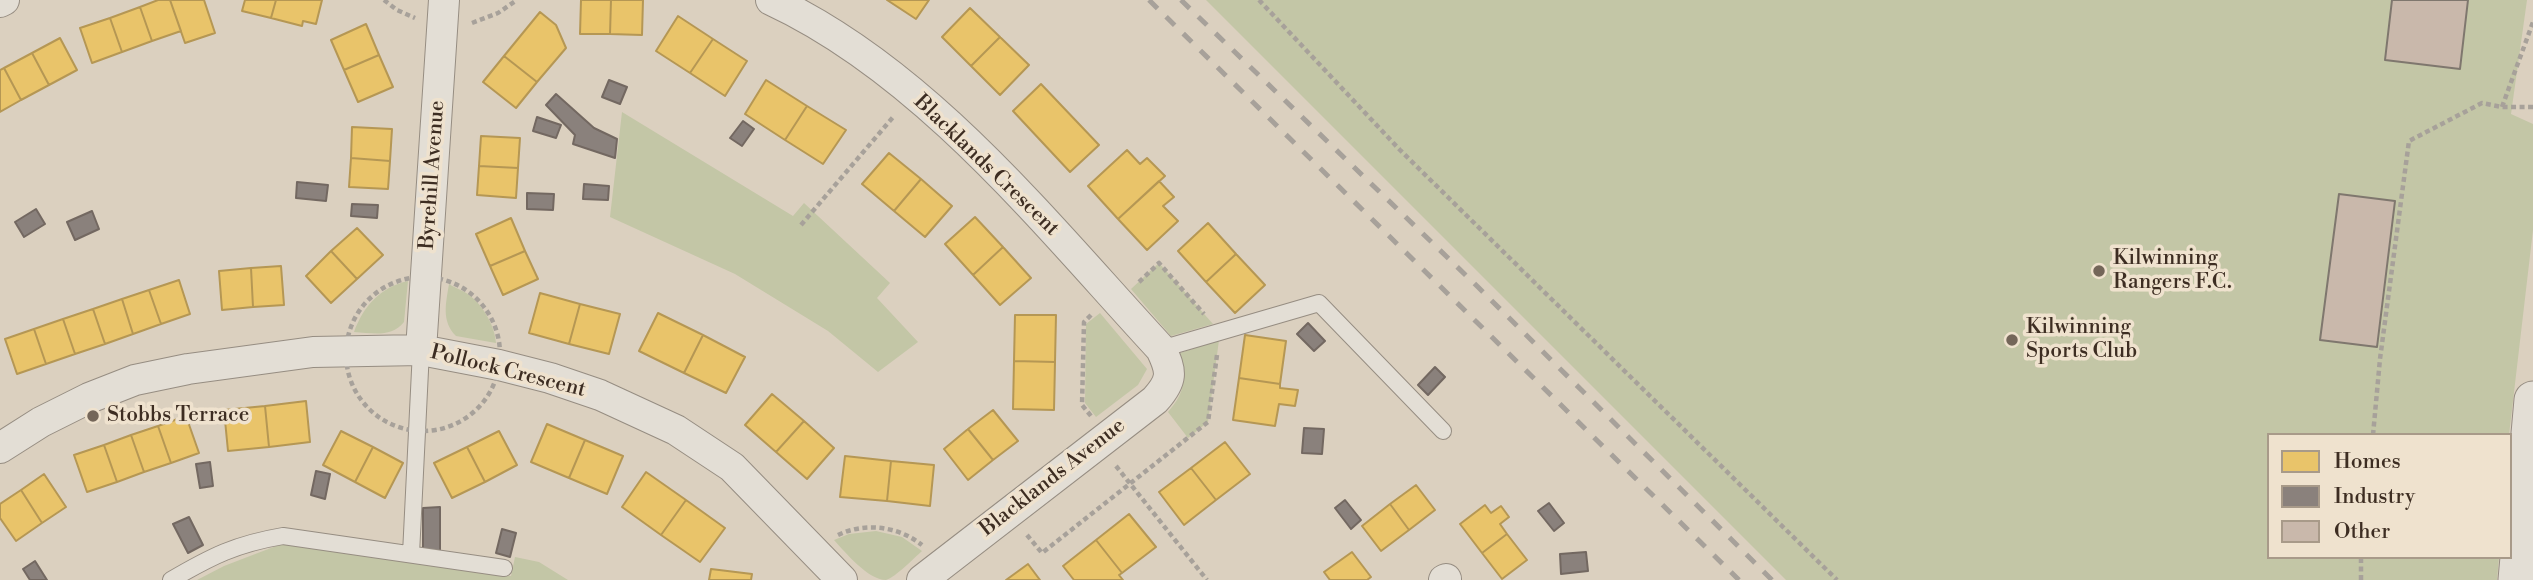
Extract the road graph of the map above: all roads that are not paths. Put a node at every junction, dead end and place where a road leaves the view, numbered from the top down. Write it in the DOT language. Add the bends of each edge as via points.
graph roads {
  1 [pos="444,0"];
  2 [pos="771,0"];
  3 [pos="421,350"];
  4 [pos="1166,358"];
  5 [pos="2533,400"];
  6 [pos="1443,431"];
  7 [pos="0,448"];
  8 [pos="411,554"];
  9 [pos="504,568"];
  10 [pos="932,572"];
  11 [pos="171,580"];
  12 [pos="842,580"];
  13 [pos="2517,580"];
  1 -- 3 [label="street, Byrehill Avenue"];
  2 -- 4 [label="street, Blacklands Crescent" via="869,59 971,146 1034,209"];
  3 -- 7 [label="street, Pollock Crescent" via="313,352 135,380 41,422"];
  3 -- 8 [label="lane"];
  3 -- 12 [label="street, Pollock Crescent" via="550,378 676,430 732,467"];
  4 -- 6 [label="lane" via="1319,303"];
  4 -- 10 [label="street, Blacklands Avenue" via="1169,381 1156,400"];
  5 -- 13 [label="street"];
  8 -- 9 [label="lane"];
  8 -- 11 [label="lane" via="283,536 228,549"];
}
